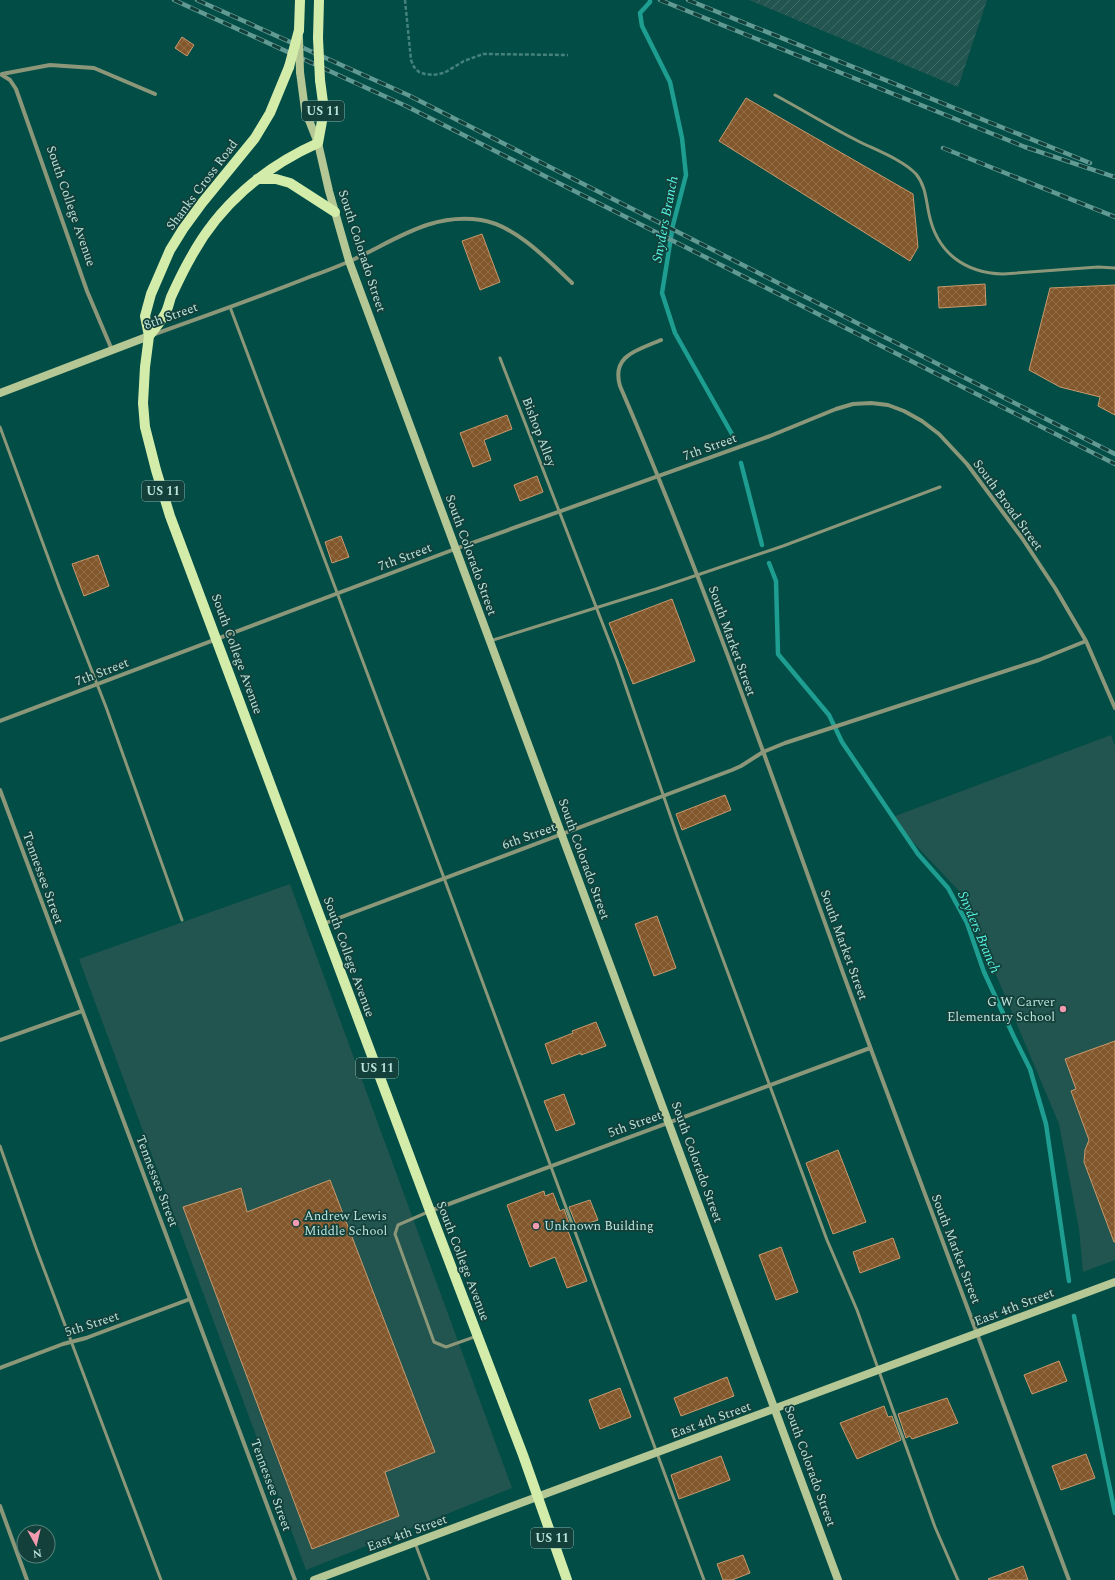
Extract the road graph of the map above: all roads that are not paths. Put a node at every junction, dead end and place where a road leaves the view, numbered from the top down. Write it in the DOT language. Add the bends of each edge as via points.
graph roads {
  1 [pos="300,0"];
  2 [pos="319,0"];
  3 [pos="299,30"];
  4 [pos="1,74"];
  5 [pos="155,94"];
  6 [pos="775,95"];
  7 [pos="318,142"];
  8 [pos="257,179"];
  9 [pos="334,212"];
  10 [pos="349,261"];
  11 [pos="1115,268"];
  12 [pos="572,283"];
  13 [pos="230,307"];
  14 [pos="149,336"];
  15 [pos="661,340"];
  16 [pos="112,350"];
  17 [pos="500,358"];
  18 [pos="0,393"];
  19 [pos="818,416"];
  20 [pos="0,427"];
  21 [pos="659,476"];
  22 [pos="940,486"];
  23 [pos="559,512"];
  24 [pos="455,549"];
  25 [pos="697,575"];
  26 [pos="338,593"];
  27 [pos="596,608"];
  28 [pos="217,639"];
  29 [pos="1086,641"];
  30 [pos="489,642"];
  31 [pos="97,684"];
  32 [pos="1115,708"];
  33 [pos="0,721"];
  34 [pos="763,752"];
  35 [pos="0,790"];
  36 [pos="664,796"];
  37 [pos="561,834"];
  38 [pos="444,878"];
  39 [pos="182,920"];
  40 [pos="323,924"];
  41 [pos="82,1011"];
  42 [pos="0,1040"];
  43 [pos="870,1048"];
  44 [pos="770,1085"];
  45 [pos="668,1123"];
  46 [pos="0,1146"];
  47 [pos="551,1166"];
  48 [pos="430,1211"];
  49 [pos="1115,1282"];
  50 [pos="190,1299"];
  51 [pos="977,1334"];
  52 [pos="478,1336"];
  53 [pos="72,1342"];
  54 [pos="0,1368"];
  55 [pos="878,1370"];
  56 [pos="775,1409"];
  57 [pos="657,1452"];
  58 [pos="538,1497"];
  59 [pos="0,1506"];
  60 [pos="415,1543"];
  61 [pos="27,1580"];
  62 [pos="161,1580"];
  63 [pos="295,1580"];
  64 [pos="314,1580"];
  65 [pos="429,1580"];
  66 [pos="567,1580"];
  67 [pos="704,1580"];
  68 [pos="838,1580"];
  69 [pos="958,1580"];
  70 [pos="1069,1580"];
  1 -- 3 [label="main road, South Colorado Street / US 11"];
  2 -- 7 [label="main road, South Colorado Street / US 11, bridge" via="318,38 324,110"];
  3 -- 7 [label="street, South Colorado Street, bridge" via="300,72 305,110"];
  3 -- 14 [label="main road, Shanks Cross Road / US 11, bridge" via="289,67 270,113 255,138 202,202 170,250 151,294 145,316"];
  4 -- 5 [label="street" via="50,65 94,68"];
  4 -- 16 [label="street, South College Avenue" via="10,80 16,89 87,291"];
  6 -- 11 [label="lane" via="856,141 907,166 923,186 929,216 936,233 951,255 962,264 987,274"];
  7 -- 8 [label="main road" via="299,151"];
  7 -- 9 [label="street, South Colorado Street"];
  8 -- 9 [label="main road" via="276,179 290,183"];
  8 -- 14 [label="main road" via="238,195 201,238 179,279 165,315"];
  9 -- 10 [label="street, South Colorado Street"];
  10 -- 12 [label="street, 8th Street" via="426,225 462,218 483,220 504,228 529,244"];
  10 -- 13 [label="street, 8th Street"];
  10 -- 24 [label="street, South Colorado Street"];
  13 -- 14 [label="street, 8th Street"];
  13 -- 26 [label="lane"];
  14 -- 16 [label="street, 8th Street"];
  14 -- 28 [label="main road, South College Avenue / US 11" via="143,403 145,427 170,516"];
  15 -- 21 [label="street, South Market Street" via="629,354 622,360 618,369 618,378"];
  16 -- 18 [label="street, 8th Street"];
  17 -- 23 [label="lane, Bishop Alley"];
  19 -- 21 [label="street, 7th Street"];
  19 -- 29 [label="street, South Broad Street" via="853,404 888,405 922,421 939,434 967,464 1022,538 1056,588"];
  20 -- 31 [label="lane"];
  21 -- 23 [label="street, 7th Street"];
  21 -- 25 [label="street, South Market Street"];
  22 -- 25 [label="lane" via="783,546"];
  23 -- 24 [label="street, 7th Street"];
  23 -- 27 [label="lane, Bishop Alley"];
  24 -- 26 [label="street, 7th Street"];
  24 -- 30 [label="street, South Colorado Street"];
  25 -- 27 [label="lane"];
  25 -- 34 [label="street, South Market Street"];
  26 -- 28 [label="street, 7th Street"];
  26 -- 38 [label="lane"];
  27 -- 30 [label="lane"];
  27 -- 36 [label="lane, Bishop Alley"];
  28 -- 31 [label="street, 7th Street"];
  28 -- 40 [label="main road, South College Avenue / US 11"];
  29 -- 32 [label="street, South Broad Street"];
  29 -- 34 [label="street, 6th Street" via="1039,660"];
  30 -- 37 [label="street, South Colorado Street"];
  31 -- 33 [label="street, 7th Street"];
  31 -- 39 [label="lane"];
  34 -- 36 [label="street, 6th Street" via="741,766"];
  34 -- 43 [label="street, South Market Street"];
  35 -- 41 [label="street, Tennessee Street"];
  36 -- 37 [label="street, 6th Street"];
  36 -- 44 [label="lane, Bishop Alley"];
  37 -- 38 [label="street, 6th Street"];
  37 -- 45 [label="street, South Colorado Street"];
  38 -- 40 [label="street, 6th Street"];
  38 -- 47 [label="lane"];
  40 -- 48 [label="main road, South College Avenue / US 11"];
  41 -- 42 [label="street"];
  41 -- 50 [label="street, Tennessee Street"];
  43 -- 44 [label="street, 5th Street"];
  43 -- 51 [label="street, South Market Street"];
  44 -- 45 [label="street, 5th Street"];
  44 -- 55 [label="lane, Bishop Alley"];
  45 -- 47 [label="street, 5th Street"];
  45 -- 56 [label="street, South Colorado Street"];
  46 -- 53 [label="lane"];
  47 -- 48 [label="street, 5th Street"];
  47 -- 57 [label="lane"];
  48 -- 52 [label="main road, South College Avenue / US 11"];
  48 -- 52 [label="lane" via="398,1225 395,1234 434,1342 446,1347"];
  49 -- 51 [label="street, East 4th Street"];
  50 -- 53 [label="street, 5th Street"];
  50 -- 63 [label="street, Tennessee Street"];
  51 -- 55 [label="street, East 4th Street"];
  51 -- 70 [label="street, South Market Street"];
  52 -- 58 [label="main road, South College Avenue / US 11"];
  53 -- 54 [label="street, 5th Street"];
  53 -- 62 [label="lane"];
  55 -- 56 [label="street, East 4th Street"];
  55 -- 69 [label="lane, Bishop Alley" via="935,1527"];
  56 -- 57 [label="street, East 4th Street"];
  56 -- 68 [label="street, South Colorado Street"];
  57 -- 58 [label="street, East 4th Street"];
  57 -- 67 [label="lane"];
  58 -- 60 [label="street, East 4th Street"];
  58 -- 66 [label="main road, South College Avenue / US 11"];
  59 -- 61 [label="street"];
  60 -- 64 [label="street, East 4th Street"];
  60 -- 65 [label="lane"];
}
